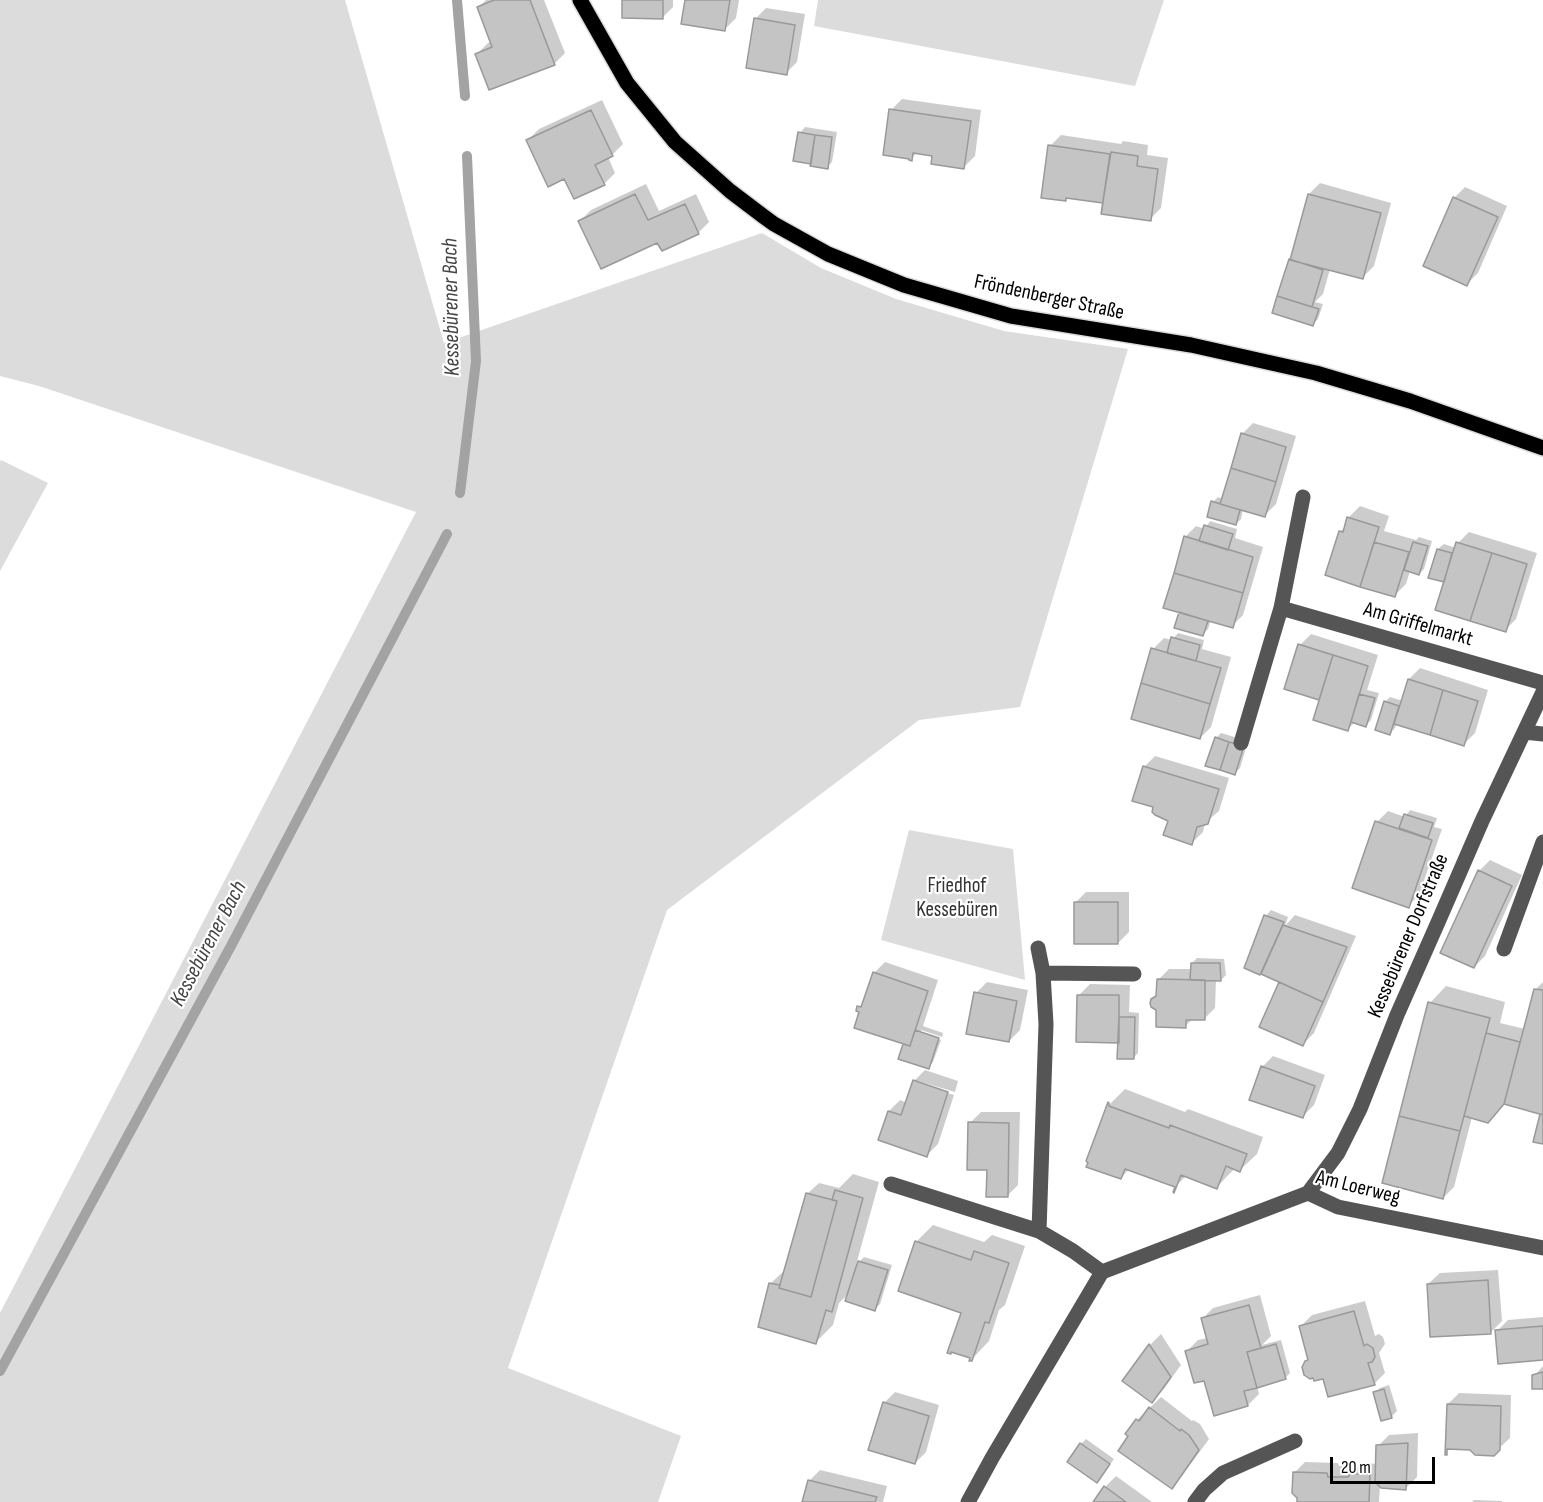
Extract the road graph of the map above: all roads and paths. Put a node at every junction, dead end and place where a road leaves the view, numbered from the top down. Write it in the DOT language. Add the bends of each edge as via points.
graph roads {
  1 [pos="580,0"];
  2 [pos="1543,448"];
  3 [pos="1303,497"];
  4 [pos="1281,608"];
  5 [pos="1543,683"];
  6 [pos="1543,692"];
  7 [pos="1524,732"];
  8 [pos="1543,734"];
  9 [pos="1242,743"];
  10 [pos="1543,842"];
  11 [pos="1038,948"];
  12 [pos="1504,949"];
  13 [pos="1042,973"];
  14 [pos="1134,974"];
  15 [pos="891,1184"];
  16 [pos="1308,1193"];
  17 [pos="1039,1231"];
  18 [pos="1543,1248"];
  19 [pos="1102,1272"];
  20 [pos="1295,1441"];
  21 [pos="968,1502"];
  22 [pos="1195,1502"];
  1 -- 2 [label="main road, Fröndenberger Straße" via="627,83 675,142 763,216 828,254 904,285 1011,316 1191,345 1316,373"];
  3 -- 4 [label="street"];
  4 -- 5 [label="street, Am Griffelmarkt"];
  4 -- 9 [label="street"];
  6 -- 7 [label="street, Kessebürener Dorfstraße"];
  7 -- 8 [label="street"];
  7 -- 16 [label="street, Kessebürener Dorfstraße" via="1397,1015 1360,1109 1338,1153"];
  10 -- 12 [label="street"];
  11 -- 13 [label="street"];
  13 -- 14 [label="street"];
  13 -- 17 [label="street" via="1046,1024"];
  15 -- 17 [label="street"];
  16 -- 18 [label="street, Am Loerweg" via="1338,1207"];
  16 -- 19 [label="street, Am Loerweg"];
  17 -- 19 [label="street"];
  19 -- 21 [label="street"];
  20 -- 22 [label="street" via="1223,1473"];
}
